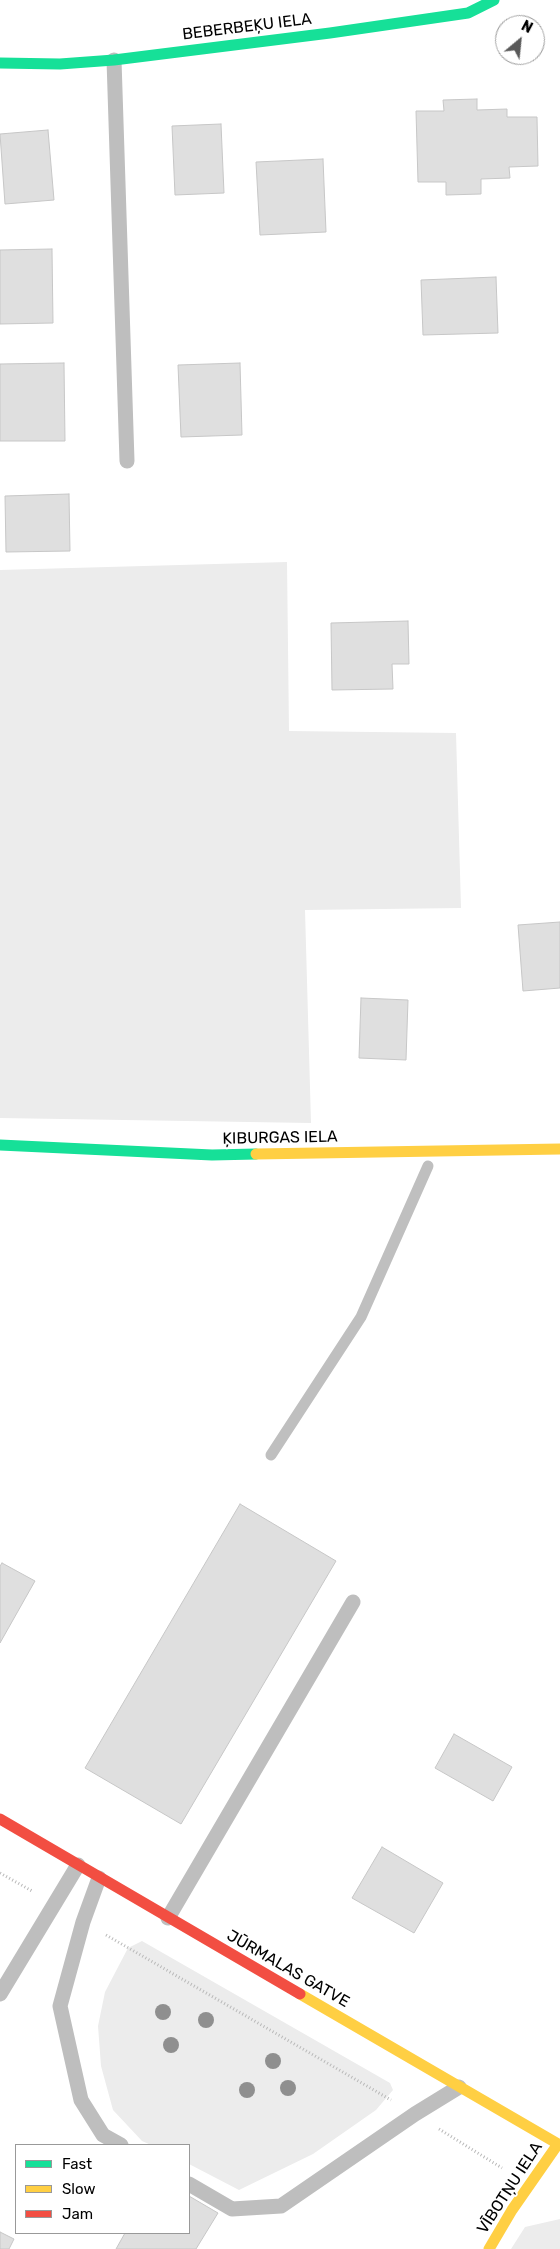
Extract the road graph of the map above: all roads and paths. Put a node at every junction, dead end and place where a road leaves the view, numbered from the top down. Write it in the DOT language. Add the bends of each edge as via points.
graph roads {
  1 [pos="494,0"];
  2 [pos="114,60"];
  3 [pos="0,63"];
  4 [pos="127,461"];
  5 [pos="0,1145"];
  6 [pos="560,1149"];
  7 [pos="353,1602"];
  8 [pos="0,1819"];
  9 [pos="78,1865"];
  10 [pos="0,1873"];
  11 [pos="99,1878"];
  12 [pos="55,1905"];
  13 [pos="168,1918"];
  14 [pos="83,1922"];
  15 [pos="0,1994"];
  16 [pos="459,2087"];
  17 [pos="415,2114"];
  18 [pos="119,2144"];
  19 [pos="559,2145"];
  20 [pos="190,2185"];
  21 [pos="530,2185"];
  22 [pos="489,2249"];
  1 -- 2 [label="street, BEBERBEĶU IELA" via="468,14"];
  2 -- 3 [label="street, BEBERBEĶU IELA" via="60,64"];
  2 -- 4 [label="lane"];
  5 -- 6 [label="street, ĶIBURGAS IELA" via="212,1155"];
  7 -- 13 [label="lane"];
  8 -- 9 [label="street, JŪRMALAS GATVE"];
  9 -- 11 [label="street, JŪRMALAS GATVE"];
  9 -- 12 [label="lane"];
  10 -- 12 [label="path"];
  11 -- 13 [label="street, JŪRMALAS GATVE"];
  11 -- 14 [label="lane"];
  12 -- 15 [label="lane"];
  13 -- 16 [label="street, JŪRMALAS GATVE"];
  14 -- 17 [label="path"];
  14 -- 18 [label="lane" via="60,2006 81,2100 103,2135"];
  16 -- 17 [label="lane"];
  16 -- 19 [label="street, JŪRMALAS GATVE"];
  17 -- 20 [label="lane" via="281,2206 232,2208"];
  17 -- 21 [label="path"];
  19 -- 21 [label="street, VĪBOTŅU IELA"];
  21 -- 22 [label="street, VĪBOTŅU IELA"];
}
